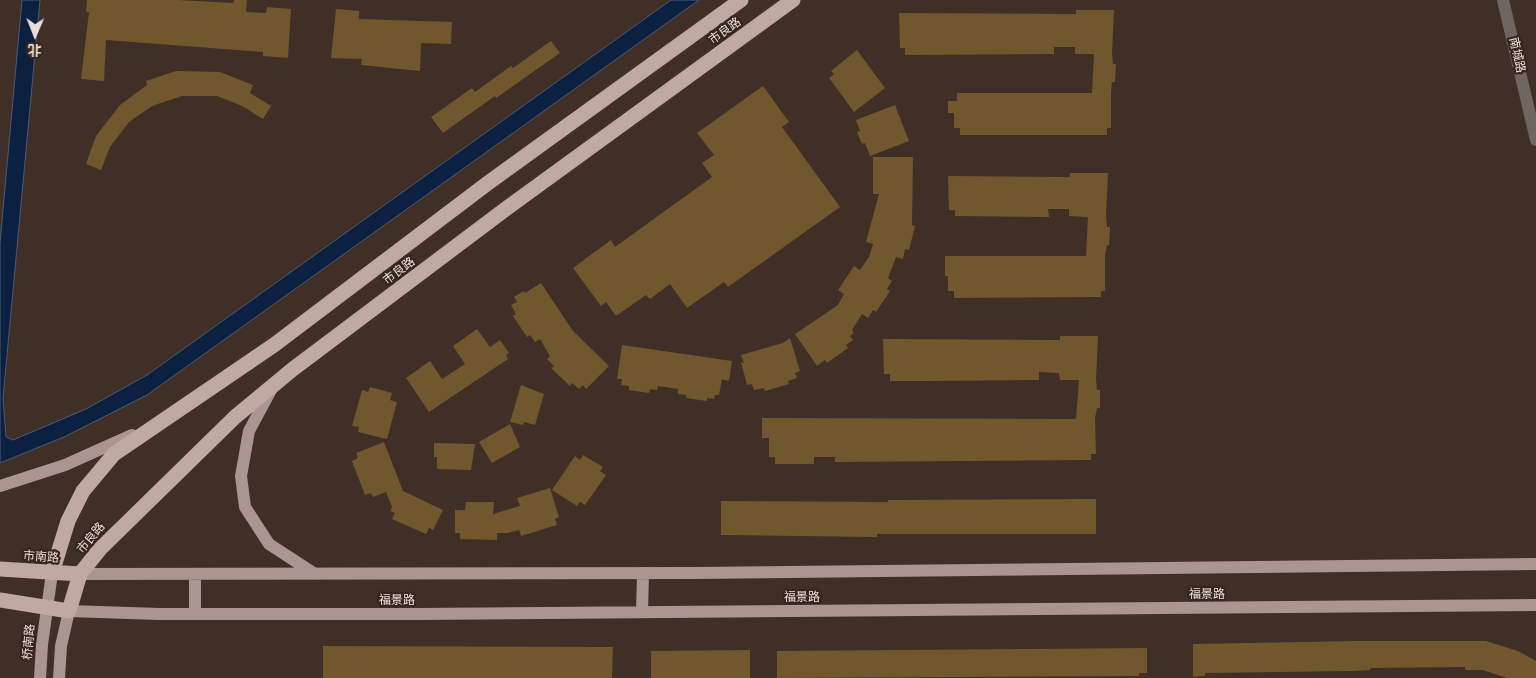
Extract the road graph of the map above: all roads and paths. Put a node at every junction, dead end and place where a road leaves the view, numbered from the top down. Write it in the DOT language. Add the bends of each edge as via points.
graph roads {
  1 [pos="741,0"];
  2 [pos="794,0"];
  3 [pos="1504,0"];
  4 [pos="1536,140"];
  5 [pos="276,383"];
  6 [pos="182,409"];
  7 [pos="0,486"];
  8 [pos="1536,556"];
  9 [pos="1500,564"];
  10 [pos="1536,564"];
  11 [pos="2,569"];
  12 [pos="643,573"];
  13 [pos="52,574"];
  14 [pos="80,574"];
  15 [pos="315,574"];
  16 [pos="195,575"];
  17 [pos="0,600"];
  18 [pos="1536,606"];
  19 [pos="46,608"];
  20 [pos="68,611"];
  21 [pos="642,612"];
  22 [pos="195,614"];
  23 [pos="40,678"];
  24 [pos="59,678"];
  1 -- 6 [label="highway, 市良路" via="488,183 274,345"];
  2 -- 5 [label="highway, 市良路" via="499,214"];
  3 -- 4 [label="street, 南城路"];
  5 -- 14 [label="highway, 市良路" via="220,430 120,527"];
  5 -- 15 [label="main road" via="249,431 242,476 245,507 269,544"];
  6 -- 7 [label="main road" via="120,442 65,465"];
  6 -- 13 [label="highway, 市良路" via="114,454 94,476 68,521"];
  8 -- 9 [label="main road"];
  9 -- 10 [label="main road, 福景路"];
  9 -- 12 [label="main road, 福景路"];
  11 -- 13 [label="highway, 市南路"];
  12 -- 15 [label="main road, 福景路"];
  12 -- 21 [label="main road"];
  13 -- 14 [label="highway, 市南路"];
  13 -- 19 [label="main road, 市良路"];
  14 -- 16 [label="main road, 福景路"];
  14 -- 20 [label="highway, 市良路"];
  15 -- 16 [label="main road, 福景路"];
  16 -- 22 [label="main road"];
  17 -- 19 [label="highway"];
  18 -- 21 [label="main road, 福景路"];
  19 -- 20 [label="highway"];
  19 -- 23 [label="main road, 桥南路"];
  20 -- 22 [label="main road, 福景路"];
  20 -- 24 [label="main road"];
  21 -- 22 [label="main road, 福景路"];
}
